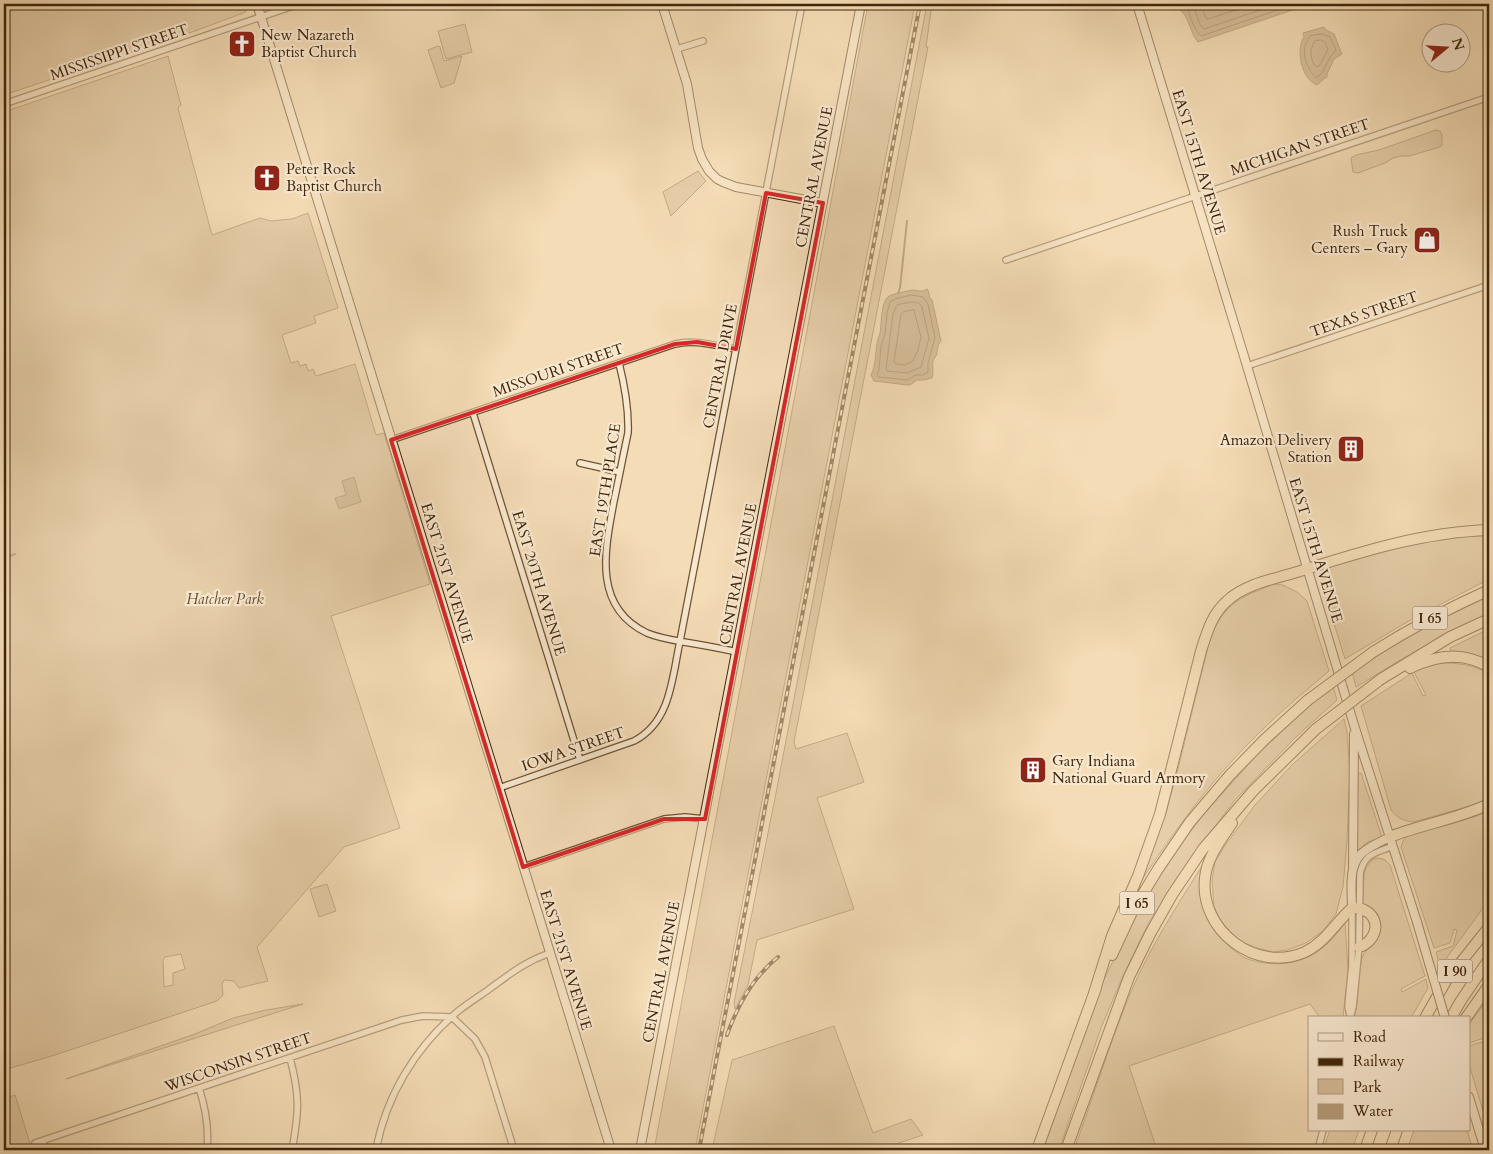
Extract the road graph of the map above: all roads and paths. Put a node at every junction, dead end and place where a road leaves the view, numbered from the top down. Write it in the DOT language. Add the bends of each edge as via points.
graph roads {
  1 [pos="257,4"];
  2 [pos="299,4"];
  3 [pos="662,4"];
  4 [pos="802,4"];
  5 [pos="861,4"];
  6 [pos="1136,4"];
  7 [pos="261,17"];
  8 [pos="702,41"];
  9 [pos="677,49"];
  10 [pos="1489,97"];
  11 [pos="4,104"];
  12 [pos="766,193"];
  13 [pos="1195,196"];
  14 [pos="823,203"];
  15 [pos="1006,260"];
  16 [pos="1489,285"];
  17 [pos="736,349"];
  18 [pos="618,363"];
  19 [pos="1247,366"];
  20 [pos="473,413"];
  21 [pos="391,440"];
  22 [pos="580,463"];
  23 [pos="620,472"];
  24 [pos="1489,530"];
  25 [pos="1307,569"];
  26 [pos="1489,590"];
  27 [pos="1489,619"];
  28 [pos="680,641"];
  29 [pos="737,652"];
  30 [pos="1489,667"];
  31 [pos="1384,677"];
  32 [pos="1354,725"];
  33 [pos="652,728"];
  34 [pos="580,760"];
  35 [pos="498,788"];
  36 [pos="1253,791"];
  37 [pos="1489,804"];
  38 [pos="705,818"];
  39 [pos="1392,842"];
  40 [pos="1353,866"];
  41 [pos="523,867"];
  42 [pos="1356,908"];
  43 [pos="1489,927"];
  44 [pos="1359,948"];
  45 [pos="550,954"];
  46 [pos="1489,959"];
  47 [pos="1489,985"];
  48 [pos="1094,992"];
  49 [pos="1350,1016"];
  50 [pos="1350,1016"];
  51 [pos="1426,1016"];
  52 [pos="1444,1016"];
  53 [pos="1452,1016"];
  54 [pos="1467,1016"];
  55 [pos="452,1017"];
  56 [pos="290,1058"];
  57 [pos="199,1088"];
  58 [pos="1470,1101"];
  59 [pos="1322,1132"];
  60 [pos="1371,1132"];
  61 [pos="1396,1132"];
  62 [pos="43,1141"];
  63 [pos="35,1143"];
  64 [pos="513,1149"];
  65 [pos="46,1150"];
  66 [pos="208,1150"];
  67 [pos="292,1150"];
  68 [pos="376,1150"];
  69 [pos="503,1150"];
  70 [pos="611,1150"];
  71 [pos="640,1150"];
  72 [pos="1037,1150"];
  73 [pos="1066,1150"];
  74 [pos="1318,1150"];
  75 [pos="1365,1150"];
  76 [pos="1390,1150"];
  77 [pos="1485,1150"];
  1 -- 7 [label="street, EAST 21ST AVENUE"];
  2 -- 7 [label="street, MISSISSIPPI STREET"];
  3 -- 9 [label="street"];
  4 -- 12 [label="street, CENTRAL DRIVE"];
  5 -- 14 [label="street, CENTRAL AVENUE"];
  6 -- 13 [label="street, EAST 15TH AVENUE"];
  7 -- 11 [label="street, MISSISSIPPI STREET"];
  7 -- 21 [label="street, EAST 21ST AVENUE"];
  8 -- 9 [label="street"];
  9 -- 12 [label="street" via="690,94 698,148 705,165 727,185"];
  10 -- 13 [label="street, MICHIGAN STREET"];
  12 -- 14 [label="street"];
  12 -- 17 [label="street, CENTRAL DRIVE"];
  13 -- 15 [label="street, MICHIGAN STREET"];
  13 -- 19 [label="street, EAST 15TH AVENUE"];
  14 -- 29 [label="street, CENTRAL AVENUE"];
  16 -- 19 [label="street, TEXAS STREET"];
  17 -- 18 [label="street, MISSOURI STREET" via="684,342"];
  17 -- 28 [label="street, CENTRAL DRIVE"];
  18 -- 20 [label="street, MISSOURI STREET"];
  18 -- 23 [label="street, EAST 19TH PLACE" via="629,417"];
  19 -- 25 [label="street, EAST 15TH AVENUE"];
  20 -- 21 [label="street, MISSOURI STREET"];
  20 -- 34 [label="street, EAST 20TH AVENUE"];
  21 -- 35 [label="street, EAST 21ST AVENUE"];
  22 -- 23 [label="street"];
  23 -- 28 [label="street, EAST 19TH PLACE" via="606,548 610,594 620,612 634,626 657,637"];
  24 -- 25 [label="highway" via="1410,539"];
  25 -- 32 [label="street, EAST 15TH AVENUE"];
  25 -- 48 [label="highway" via="1241,591 1217,612 1209,626 1160,814 1112,936"];
  26 -- 48 [label="highway, I 65, bridge" via="1410,629 1373,652 1308,700 1264,740 1190,822 1158,869 1132,912"];
  27 -- 31 [label="highway, I 65" via="1450,637"];
  28 -- 29 [label="street, EAST 19TH PLACE"];
  28 -- 33 [label="street, CENTRAL DRIVE" via="667,704"];
  29 -- 38 [label="street, CENTRAL AVENUE"];
  30 -- 31 [label="highway" via="1470,658 1444,656"];
  31 -- 36 [label="highway, I 65, bridge" via="1316,729"];
  32 -- 39 [label="street, EAST 15TH AVENUE"];
  32 -- 40 [label="street"];
  33 -- 34 [label="street, IOWA STREET" via="634,741"];
  34 -- 35 [label="street, IOWA STREET"];
  35 -- 41 [label="street, EAST 21ST AVENUE"];
  36 -- 42 [label="highway" via="1216,847 1205,879 1209,910 1230,941 1260,955 1290,957 1321,942 1342,917"];
  36 -- 73 [label="highway, I 65" via="1203,849 1150,934 1128,977"];
  37 -- 39 [label="highway" via="1406,831"];
  38 -- 41 [label="street" via="664,819"];
  38 -- 71 [label="street, CENTRAL AVENUE"];
  39 -- 40 [label="street" via="1366,850"];
  39 -- 42 [label="street" via="1366,858 1362,865"];
  39 -- 52 [label="street, EAST 15TH AVENUE, bridge"];
  40 -- 42 [label="street"];
  41 -- 45 [label="street, EAST 21ST AVENUE"];
  42 -- 44 [label="street"];
  42 -- 44 [label="highway" via="1364,910 1372,918 1376,928 1372,939"];
  42 -- 49 [label="street"];
  43 -- 51 [label="highway, I 90" via="1446,981"];
  44 -- 50 [label="street"];
  45 -- 55 [label="street" via="519,967"];
  45 -- 70 [label="street, EAST 21ST AVENUE"];
  46 -- 53 [label="highway, I 90"];
  47 -- 54 [label="highway"];
  48 -- 72 [label="highway, I 65"];
  55 -- 56 [label="street, WISCONSIN STREET" via="409,1018"];
  55 -- 64 [label="street" via="475,1039 485,1057"];
  55 -- 68 [label="street" via="433,1035 398,1084"];
  56 -- 57 [label="street, WISCONSIN STREET"];
  56 -- 67 [label="street" via="298,1097"];
  57 -- 62 [label="street, WISCONSIN STREET"];
  57 -- 66 [label="street" via="208,1126"];
  58 -- 77 [label="street"];
  59 -- 74 [label="street"];
  60 -- 75 [label="highway"];
  61 -- 76 [label="highway"];
  62 -- 63 [label="street, WISCONSIN STREET"];
  62 -- 65 [label="street"];
  64 -- 69 [label="street"];
}
